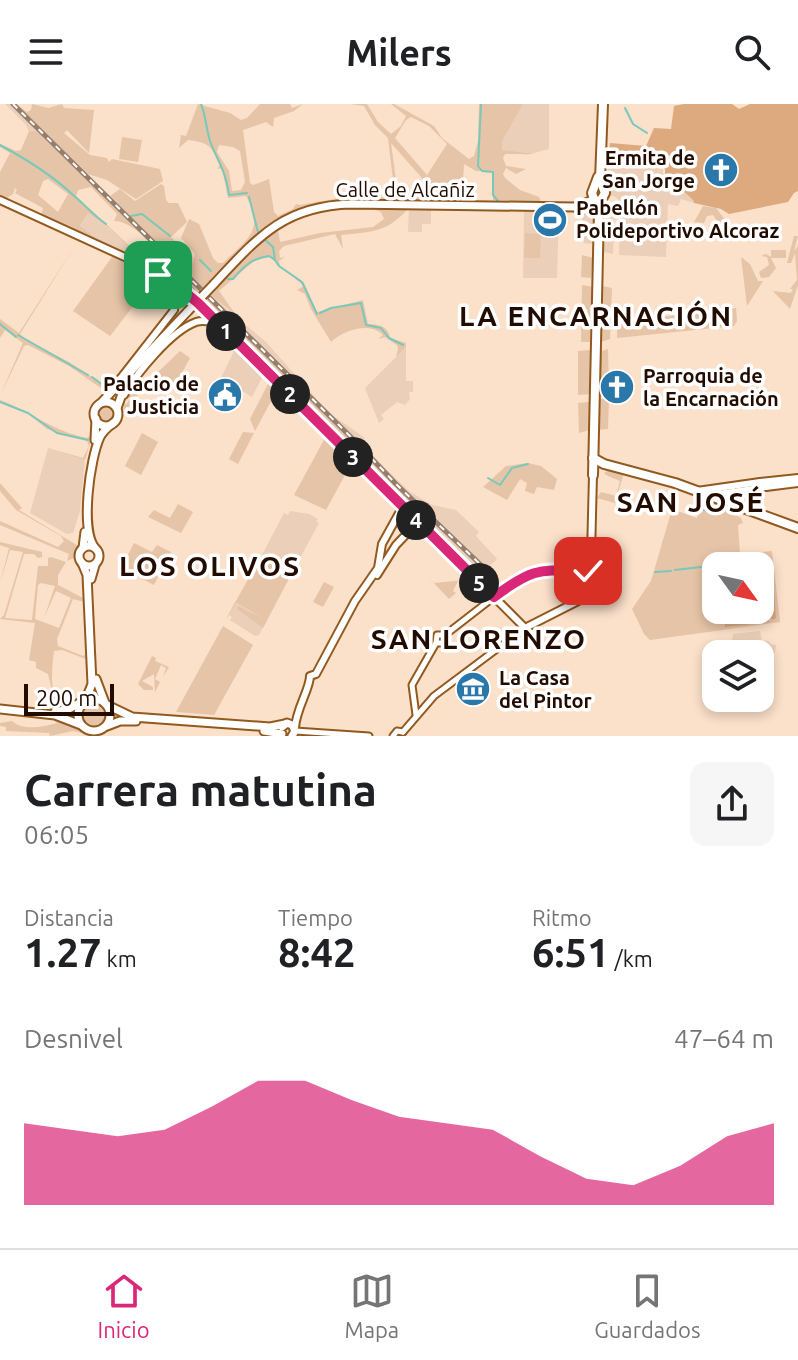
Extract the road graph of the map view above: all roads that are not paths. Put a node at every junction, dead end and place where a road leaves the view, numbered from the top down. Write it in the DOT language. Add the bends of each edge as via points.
graph roads {
  1 [pos="601,104"];
  2 [pos="597,194"];
  3 [pos="0,200"];
  4 [pos="125,259"];
  5 [pos="164,278"];
  6 [pos="173,280"];
  7 [pos="185,291"];
  8 [pos="176,300"];
  9 [pos="206,310"];
  10 [pos="201,321"];
  11 [pos="220,323"];
  12 [pos="143,358"];
  13 [pos="106,400"];
  14 [pos="117,409"];
  15 [pos="96,419"];
  16 [pos="113,423"];
  17 [pos="593,456"];
  18 [pos="606,463"];
  19 [pos="593,475"];
  20 [pos="798,481"];
  21 [pos="763,485"];
  22 [pos="696,491"];
  23 [pos="726,492"];
  24 [pos="708,495"];
  25 [pos="729,503"];
  26 [pos="403,506"];
  27 [pos="418,522"];
  28 [pos="798,528"];
  29 [pos="383,545"];
  30 [pos="83,548"];
  31 [pos="95,548"];
  32 [pos="393,549"];
  33 [pos="82,563"];
  34 [pos="95,565"];
  35 [pos="591,571"];
  36 [pos="368,582"];
  37 [pos="494,597"];
  38 [pos="525,628"];
  39 [pos="92,675"];
  40 [pos="106,704"];
  41 [pos="83,705"];
  42 [pos="0,709"];
  43 [pos="32,712"];
  44 [pos="53,712"];
  45 [pos="416,715"];
  46 [pos="82,726"];
  47 [pos="107,726"];
  48 [pos="292,730"];
  49 [pos="403,734"];
  50 [pos="283,735"];
  51 [pos="369,736"];
  52 [pos="393,736"];
  1 -- 2 [label="highway"];
  2 -- 12 [label="main road, Calle de Alcañiz, bridge" via="576,207 362,204 316,207 292,215 270,228"];
  2 -- 17 [label="highway"];
  3 -- 4 [label="main road"];
  4 -- 5 [label="main road"];
  4 -- 6 [label="main road"];
  5 -- 7 [label="main road"];
  5 -- 8 [label="main road"];
  6 -- 7 [label="main road"];
  6 -- 11 [label="main road"];
  7 -- 8 [label="main road"];
  7 -- 9 [label="main road"];
  8 -- 13 [label="main road" via="171,315"];
  9 -- 10 [label="main road" via="207,318"];
  9 -- 11 [label="main road"];
  10 -- 11 [label="main road"];
  10 -- 14 [label="main road" via="152,359"];
  11 -- 26 [label="main road"];
  12 -- 13 [label="main road, Calle de Alcañiz"];
  12 -- 14 [label="main road, Calle de Alcañiz" via="124,386"];
  13 -- 14 [label="main road"];
  13 -- 15 [label="main road" via="96,408"];
  14 -- 16 [label="main road"];
  15 -- 16 [label="main road"];
  15 -- 30 [label="main road"];
  16 -- 31 [label="main road" via="100,438 91,472 89,534"];
  17 -- 18 [label="highway"];
  17 -- 19 [label="highway"];
  18 -- 19 [label="highway"];
  18 -- 22 [label="highway"];
  19 -- 35 [label="main road"];
  20 -- 21 [label="main road"];
  21 -- 22 [label="main road"];
  21 -- 23 [label="main road"];
  22 -- 24 [label="highway"];
  23 -- 24 [label="main road"];
  23 -- 25 [label="highway"];
  24 -- 25 [label="highway"];
  25 -- 28 [label="highway"];
  26 -- 27 [label="main road"];
  26 -- 29 [label="main road"];
  27 -- 32 [label="main road"];
  27 -- 37 [label="main road"];
  29 -- 32 [label="main road" via="385,552"];
  29 -- 32 [label="main road" via="391,540"];
  29 -- 36 [label="main road" via="379,566"];
  30 -- 31 [label="main road"];
  30 -- 33 [label="main road"];
  31 -- 34 [label="main road" via="100,557"];
  32 -- 36 [label="main road"];
  33 -- 34 [label="main road"];
  33 -- 39 [label="main road"];
  34 -- 40 [label="main road" via="91,576 96,682"];
  35 -- 37 [label="main road" via="535,572"];
  35 -- 38 [label="main road" via="590,595"];
  36 -- 48 [label="main road" via="312,678"];
  37 -- 38 [label="main road"];
  37 -- 45 [label="street" via="445,635 437,635 412,685"];
  38 -- 45 [label="street"];
  39 -- 41 [label="main road"];
  39 -- 44 [label="main road" via="79,704"];
  40 -- 41 [label="main road" via="94,700"];
  40 -- 47 [label="main road" via="111,717"];
  40 -- 48 [label="main road" via="132,717"];
  41 -- 44 [label="main road"];
  41 -- 46 [label="main road" via="78,718"];
  42 -- 43 [label="main road"];
  43 -- 44 [label="main road"];
  43 -- 46 [label="main road" via="65,717"];
  45 -- 49 [label="street"];
  46 -- 47 [label="main road"];
  47 -- 50 [label="main road" via="126,720"];
  48 -- 50 [label="main road" via="281,729"];
  48 -- 51 [label="street"];
  49 -- 52 [label="street" via="397,731"];
}
